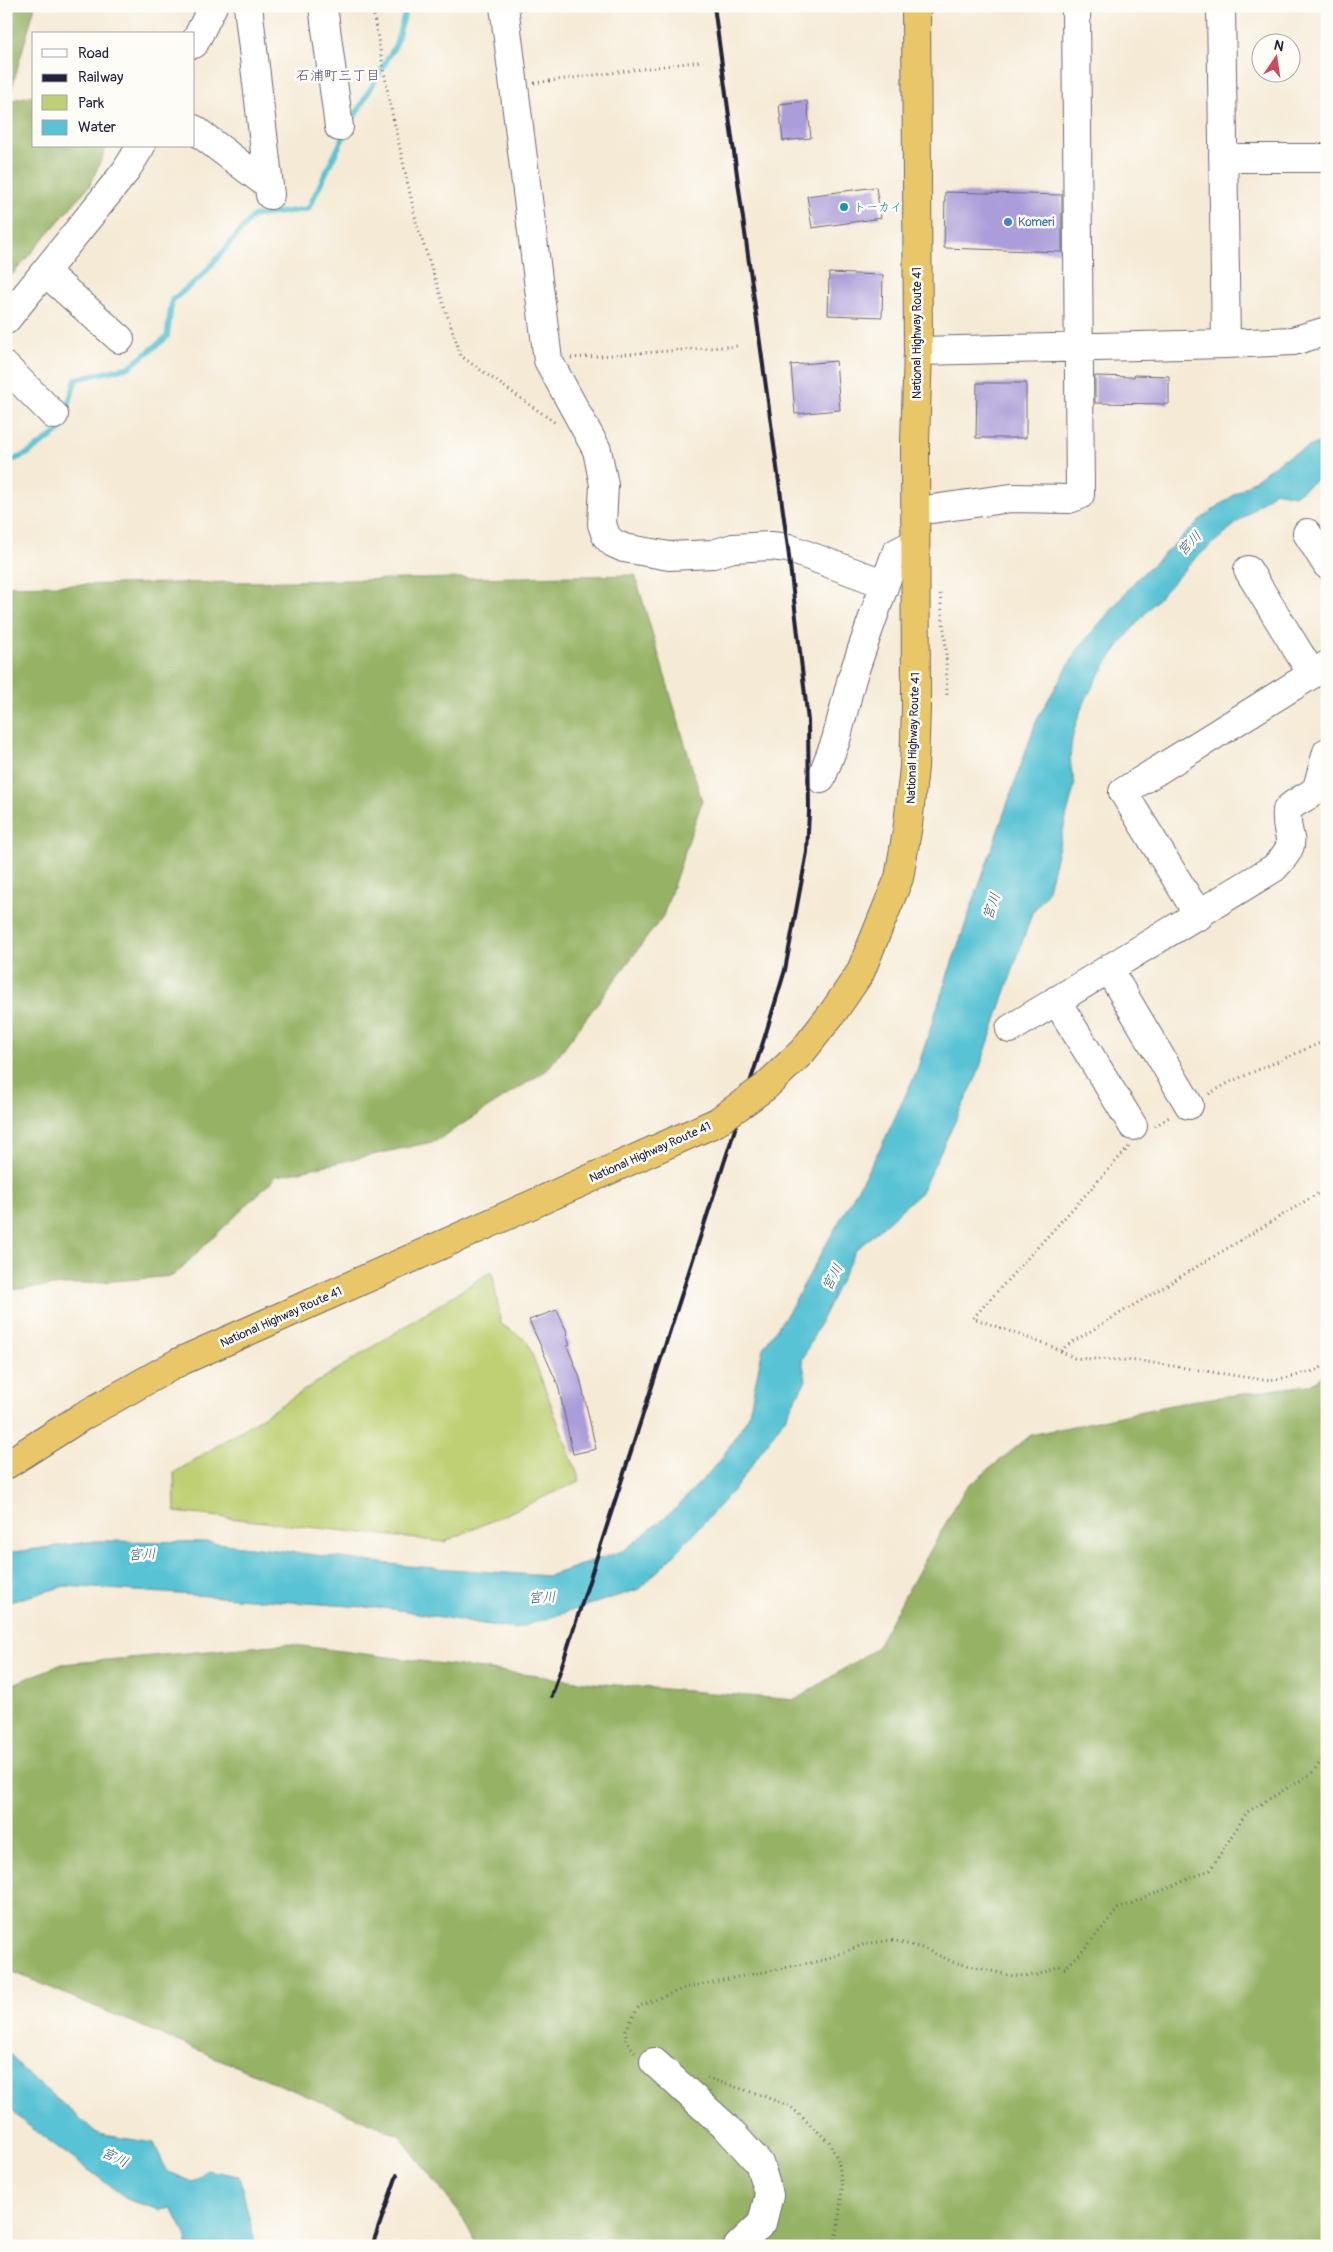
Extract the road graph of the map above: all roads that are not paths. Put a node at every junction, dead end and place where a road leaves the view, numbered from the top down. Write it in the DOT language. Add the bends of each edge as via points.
graph roads {
  1 [pos="213,6"];
  2 [pos="248,6"];
  3 [pos="323,6"];
  4 [pos="504,6"];
  5 [pos="916,6"];
  6 [pos="1076,6"];
  7 [pos="1222,6"];
  8 [pos="195,42"];
  9 [pos="339,127"];
  10 [pos="195,130"];
  11 [pos="140,148"];
  12 [pos="1224,158"];
  13 [pos="1327,158"];
  14 [pos="45,272"];
  15 [pos="6,320"];
  16 [pos="1327,331"];
  17 [pos="120,338"];
  18 [pos="1226,344"];
  19 [pos="1079,347"];
  20 [pos="918,351"];
  21 [pos="6,367"];
  22 [pos="54,415"];
  23 [pos="932,509"];
  24 [pos="1307,533"];
  25 [pos="915,543"];
  26 [pos="1327,565"];
  27 [pos="1248,570"];
  28 [pos="885,584"];
  29 [pos="1320,669"];
  30 [pos="1327,752"];
  31 [pos="821,779"];
  32 [pos="1199,916"];
  33 [pos="1111,967"];
  34 [pos="1056,1000"];
  35 [pos="1010,1029"];
  36 [pos="1189,1105"];
  37 [pos="1139,1132"];
  38 [pos="6,1465"];
  39 [pos="654,2062"];
  40 [pos="738,2246"];
  1 -- 8 [label="street"];
  2 -- 10 [label="street" via="269,186"];
  3 -- 9 [label="street"];
  4 -- 28 [label="street" via="548,360 597,450 604,485 602,524 606,536 624,548 669,556 713,554 733,548 788,548"];
  5 -- 20 [label="highway, National Highway Route 41"];
  6 -- 19 [label="street"];
  7 -- 12 [label="street"];
  11 -- 14 [label="street" via="125,172"];
  12 -- 13 [label="street"];
  12 -- 18 [label="street"];
  14 -- 15 [label="street"];
  14 -- 17 [label="street"];
  16 -- 18 [label="street" via="1293,341"];
  18 -- 19 [label="street"];
  19 -- 20 [label="street"];
  19 -- 23 [label="street" via="1080,495 1069,499 1011,498"];
  20 -- 25 [label="highway, National Highway Route 41"];
  21 -- 22 [label="street"];
  24 -- 26 [label="street"];
  25 -- 28 [label="street" via="896,553"];
  25 -- 38 [label="highway, National Highway Route 41, bridge" via="914,767 899,878 860,973 802,1052 765,1087 717,1122 179,1362 83,1416"];
  27 -- 29 [label="street"];
  28 -- 31 [label="street"];
  29 -- 32 [label="street" via="1123,792"];
  30 -- 32 [label="street" via="1317,788 1296,800 1287,810 1291,840 1285,856 1274,868"];
  32 -- 33 [label="street"];
  33 -- 34 [label="street"];
  33 -- 36 [label="street" via="1115,980"];
  34 -- 35 [label="street"];
  34 -- 37 [label="street"];
  39 -- 40 [label="street" via="727,2128 759,2164 769,2195 762,2223"];
}
